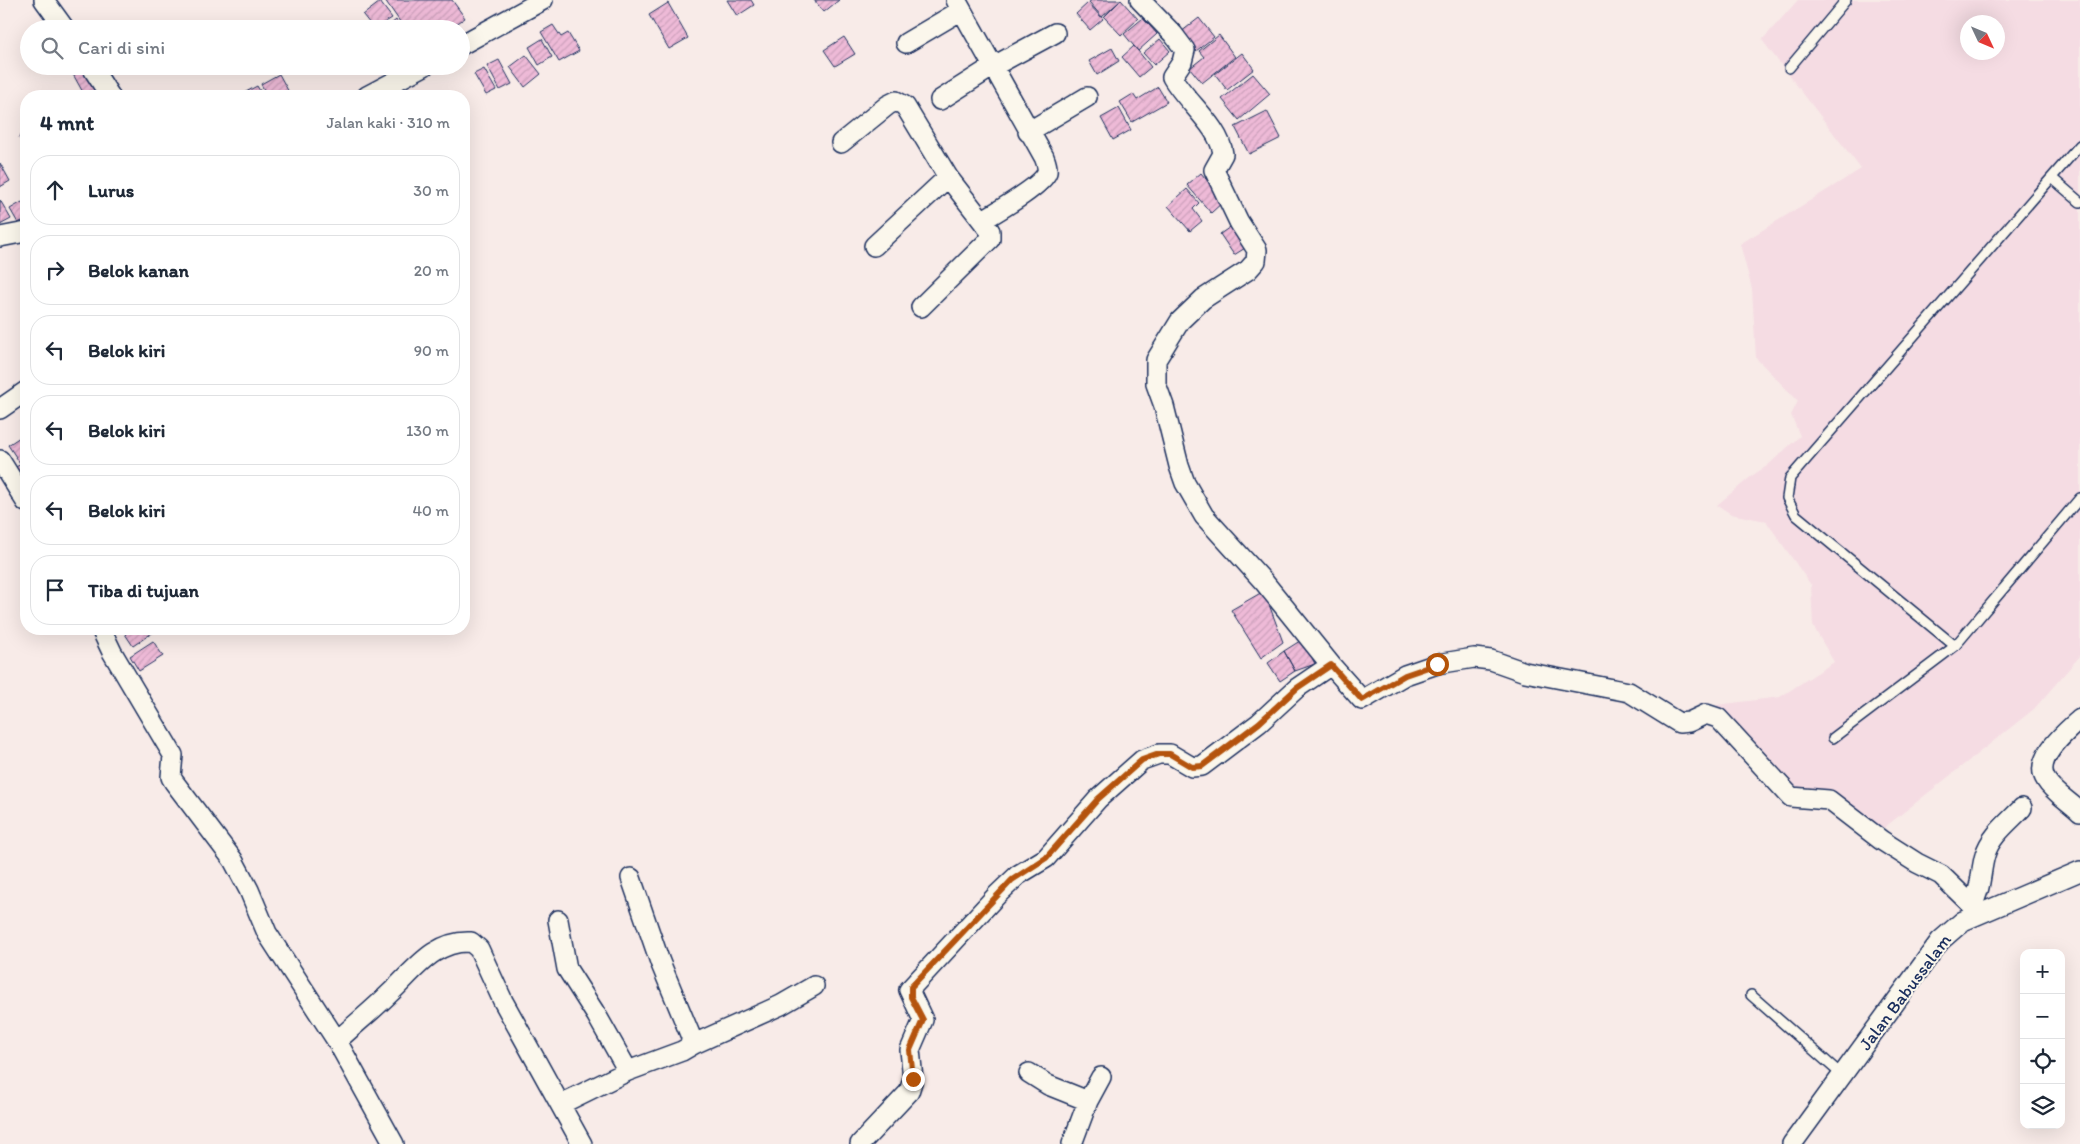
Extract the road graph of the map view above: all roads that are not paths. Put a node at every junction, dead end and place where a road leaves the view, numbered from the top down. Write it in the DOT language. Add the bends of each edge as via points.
graph roads {
  1 [pos="44,0"];
  2 [pos="543,0"];
  3 [pos="1140,0"];
  4 [pos="1846,0"];
  5 [pos="958,5"];
  6 [pos="58,20"];
  7 [pos="1055,34"];
  8 [pos="470,40"];
  9 [pos="906,43"];
  10 [pos="992,67"];
  11 [pos="1788,68"];
  12 [pos="97,75"];
  13 [pos="407,75"];
  14 [pos="106,90"];
  15 [pos="378,90"];
  16 [pos="1087,97"];
  17 [pos="940,100"];
  18 [pos="1028,132"];
  19 [pos="841,142"];
  20 [pos="2080,145"];
  21 [pos="948,177"];
  22 [pos="2052,178"];
  23 [pos="2080,202"];
  24 [pos="983,220"];
  25 [pos="20,233"];
  26 [pos="0,237"];
  27 [pos="874,246"];
  28 [pos="920,307"];
  29 [pos="20,395"];
  30 [pos="0,409"];
  31 [pos="0,460"];
  32 [pos="20,492"];
  33 [pos="2080,498"];
  34 [pos="104,635"];
  35 [pos="1954,646"];
  36 [pos="1331,665"];
  37 [pos="2080,719"];
  38 [pos="1834,738"];
  39 [pos="2022,808"];
  40 [pos="2080,812"];
  41 [pos="2080,870"];
  42 [pos="631,878"];
  43 [pos="1976,909"];
  44 [pos="558,920"];
  45 [pos="814,986"];
  46 [pos="1751,995"];
  47 [pos="337,1041"];
  48 [pos="694,1044"];
  49 [pos="628,1070"];
  50 [pos="1028,1073"];
  51 [pos="1842,1075"];
  52 [pos="1101,1077"];
  53 [pos="1088,1102"];
  54 [pos="562,1104"];
  55 [pos="394,1144"];
  56 [pos="582,1144"];
  57 [pos="860,1144"];
  58 [pos="1072,1144"];
  59 [pos="1792,1144"];
  1 -- 6 [label="street"];
  2 -- 8 [label="street"];
  3 -- 36 [label="street" via="1185,50 1182,62 1172,77 1180,92 1218,137 1223,154 1214,170 1258,256 1248,270 1203,299 1180,321 1156,360 1156,384 1174,452 1185,483 1204,516 1264,582"];
  4 -- 11 [label="lane"];
  5 -- 9 [label="street"];
  5 -- 10 [label="street"];
  7 -- 10 [label="street"];
  10 -- 17 [label="street"];
  10 -- 18 [label="street"];
  12 -- 14 [label="street"];
  13 -- 15 [label="street"];
  16 -- 18 [label="street"];
  18 -- 24 [label="street" via="1044,157 1047,173"];
  19 -- 21 [label="street" via="888,106 900,102 911,114"];
  20 -- 22 [label="lane"];
  21 -- 24 [label="street"];
  21 -- 27 [label="street"];
  22 -- 23 [label="lane"];
  22 -- 35 [label="lane" via="1790,478 1787,498 1796,515"];
  24 -- 28 [label="street" via="990,231 990,239"];
  25 -- 26 [label="street"];
  29 -- 30 [label="street"];
  31 -- 32 [label="street"];
  33 -- 35 [label="lane"];
  34 -- 47 [label="street" via="173,755 171,777 233,860 250,890 267,932"];
  35 -- 38 [label="lane"];
  36 -- 43 [label="street" via="1362,700 1405,675 1437,664 1474,658 1491,660 1524,672 1630,692 1678,723 1711,714 1791,797 1829,800 1881,840 1941,875"];
  36 -- 57 [label="street" via="1297,688 1259,723 1202,766 1192,767 1170,754 1142,760 1098,799 1046,858 1018,874 997,895 909,990 923,1020 910,1050 912,1086"];
  37 -- 40 [label="street" via="2049,750 2042,769 2046,781"];
  39 -- 43 [label="street" via="1985,854"];
  41 -- 43 [label="street, Jalan Babussalam" via="2034,892"];
  42 -- 48 [label="street" via="660,962"];
  43 -- 51 [label="street, Jalan Babussalam" via="1940,941"];
  44 -- 49 [label="street" via="567,969"];
  45 -- 48 [label="street" via="781,1005"];
  46 -- 51 [label="lane"];
  47 -- 54 [label="street" via="427,956 446,945 471,942 479,949 503,1001"];
  47 -- 55 [label="street"];
  48 -- 49 [label="street"];
  49 -- 54 [label="street"];
  50 -- 53 [label="street"];
  51 -- 59 [label="street, Jalan Babussalam"];
  52 -- 53 [label="street"];
  53 -- 58 [label="street"];
  54 -- 56 [label="street"];
}
